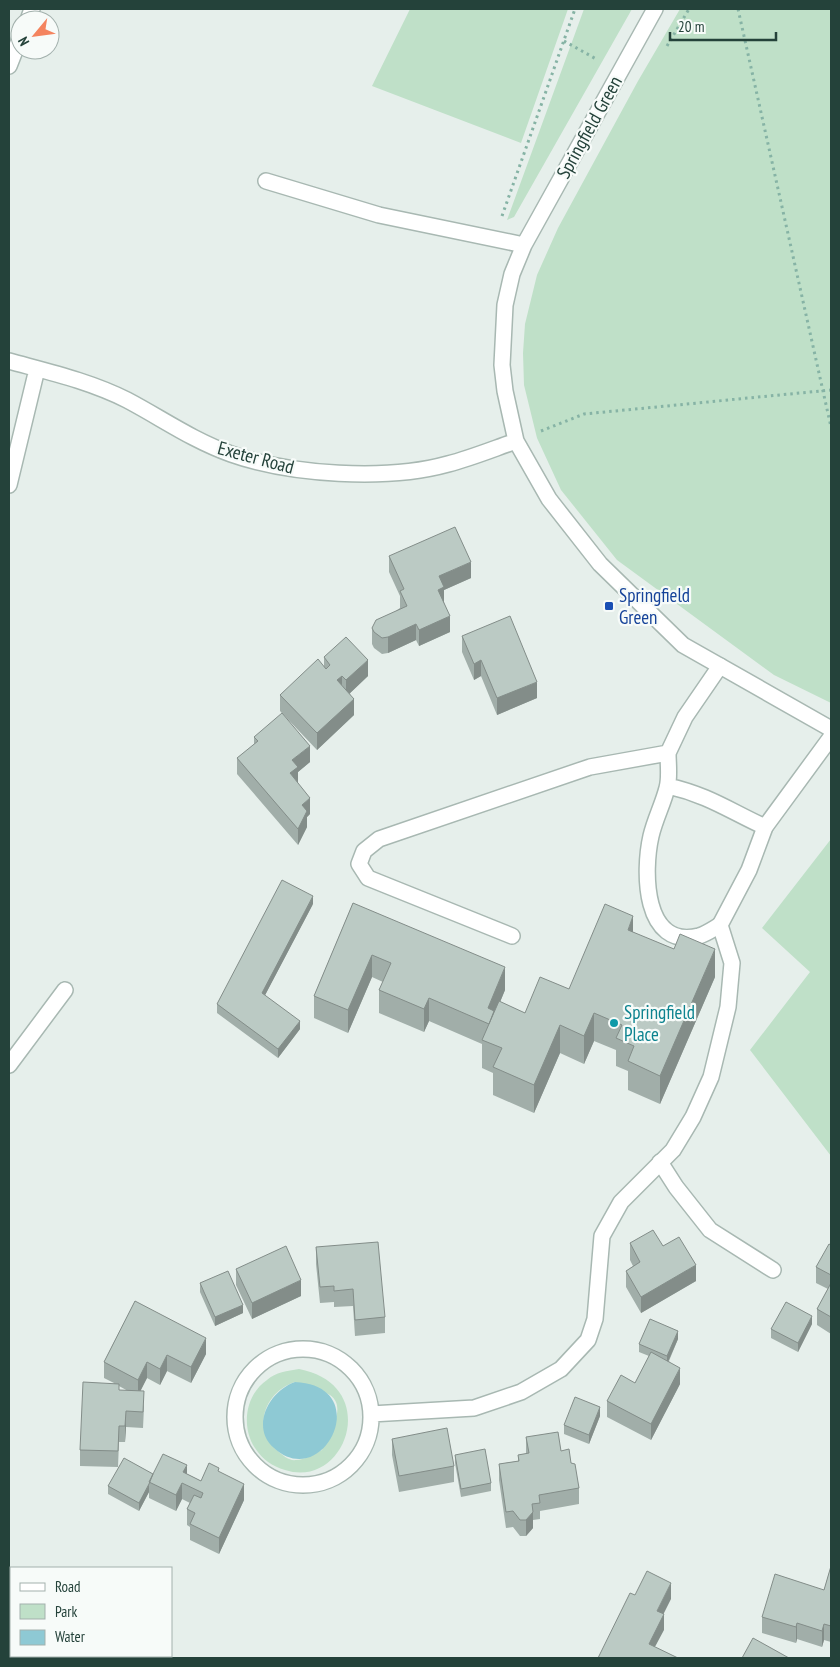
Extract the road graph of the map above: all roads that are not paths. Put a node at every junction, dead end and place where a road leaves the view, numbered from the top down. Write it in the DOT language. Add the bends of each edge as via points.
graph roads {
  1 [pos="655,9"];
  2 [pos="266,182"];
  3 [pos="524,245"];
  4 [pos="9,361"];
  5 [pos="37,369"];
  6 [pos="516,441"];
  7 [pos="9,486"];
  8 [pos="720,666"];
  9 [pos="831,729"];
  10 [pos="831,737"];
  11 [pos="668,754"];
  12 [pos="668,786"];
  13 [pos="765,827"];
  14 [pos="720,925"];
  15 [pos="512,936"];
  16 [pos="65,990"];
  17 [pos="9,1065"];
  18 [pos="660,1162"];
  19 [pos="773,1270"];
  20 [pos="371,1414"];
  1 -- 3 [label="street, Springfield Green"];
  2 -- 3 [label="street" via="378,215"];
  3 -- 6 [label="street, Springfield Green" via="512,274 505,305 503,338 505,391"];
  4 -- 5 [label="street, Exeter Road"];
  5 -- 6 [label="street, Exeter Road" via="85,381 127,400 180,432 232,454 307,471 348,473 421,469 447,464"];
  5 -- 7 [label="street"];
  6 -- 8 [label="street, Springfield Green" via="549,499 600,564 683,645"];
  8 -- 9 [label="street, Springfield Green"];
  8 -- 11 [label="street" via="684,717"];
  10 -- 13 [label="street"];
  11 -- 12 [label="street"];
  11 -- 15 [label="street" via="590,767 379,839 364,851 359,864 368,878"];
  12 -- 13 [label="street" via="720,803"];
  12 -- 14 [label="street" via="651,836 646,879 651,910 667,932 683,937 700,936"];
  13 -- 14 [label="street" via="749,870"];
  14 -- 18 [label="street" via="732,963 728,1008 711,1077 672,1150"];
  16 -- 17 [label="street"];
  18 -- 19 [label="street" via="710,1230"];
  18 -- 20 [label="street" via="621,1202 602,1236 595,1319 588,1340 561,1369 520,1392 474,1408"];
  20 -- 20 [label="street" via="365,1444 354,1462 338,1476 317,1484 295,1485 280,1481 256,1466 241,1446 235,1420 241,1389 247,1378 259,1365 287,1350 310,1349 331,1355 349,1367 362,1384"];
}
